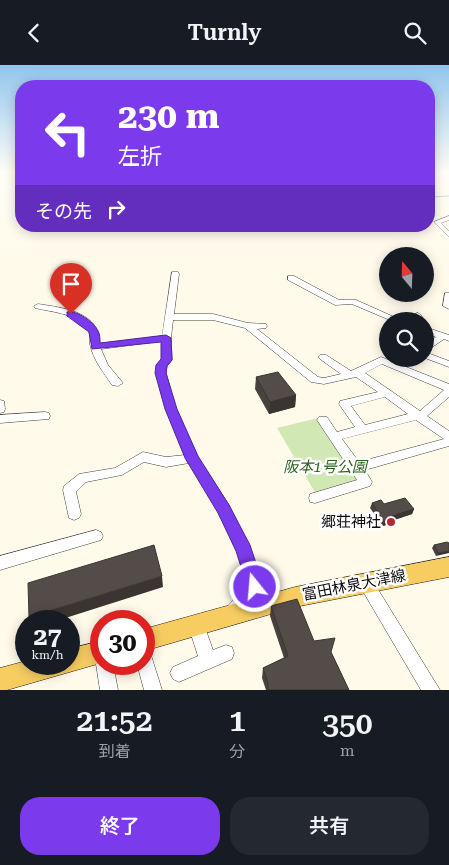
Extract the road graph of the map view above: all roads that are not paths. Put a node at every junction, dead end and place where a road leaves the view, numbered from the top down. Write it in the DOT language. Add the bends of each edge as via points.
graph roads {
  1 [pos="449,219"];
  2 [pos="449,235"];
  3 [pos="175,274"];
  4 [pos="290,278"];
  5 [pos="448,295"];
  6 [pos="38,306"];
  7 [pos="449,307"];
  8 [pos="379,313"];
  9 [pos="169,317"];
  10 [pos="248,326"];
  11 [pos="263,326"];
  12 [pos="434,333"];
  13 [pos="446,337"];
  14 [pos="166,338"];
  15 [pos="434,344"];
  16 [pos="96,347"];
  17 [pos="323,357"];
  18 [pos="434,358"];
  19 [pos="449,364"];
  20 [pos="354,374"];
  21 [pos="118,383"];
  22 [pos="449,389"];
  23 [pos="387,393"];
  24 [pos="0,404"];
  25 [pos="0,409"];
  26 [pos="419,415"];
  27 [pos="46,416"];
  28 [pos="0,419"];
  29 [pos="323,420"];
  30 [pos="362,429"];
  31 [pos="334,437"];
  32 [pos="449,437"];
  33 [pos="449,442"];
  34 [pos="192,458"];
  35 [pos="356,468"];
  36 [pos="315,498"];
  37 [pos="74,515"];
  38 [pos="96,536"];
  39 [pos="0,563"];
  40 [pos="449,567"];
  41 [pos="366,583"];
  42 [pos="231,615"];
  43 [pos="196,625"];
  44 [pos="155,637"];
  45 [pos="226,653"];
  46 [pos="208,661"];
  47 [pos="179,673"];
  48 [pos="18,675"];
  49 [pos="107,675"];
  50 [pos="149,675"];
  51 [pos="0,680"];
  52 [pos="109,690"];
  53 [pos="153,690"];
  54 [pos="431,690"];
  1 -- 2 [label="street" via="437,222"];
  3 -- 9 [label="street"];
  4 -- 8 [label="street" via="338,303 353,302"];
  5 -- 7 [label="street"];
  6 -- 16 [label="street" via="77,316 94,332"];
  9 -- 10 [label="street" via="213,317"];
  9 -- 14 [label="street"];
  10 -- 11 [label="street"];
  10 -- 20 [label="street" via="315,381"];
  12 -- 13 [label="street"];
  13 -- 15 [label="street"];
  14 -- 16 [label="street"];
  14 -- 34 [label="street" via="167,360 161,373 171,409"];
  16 -- 21 [label="street" via="100,359"];
  17 -- 20 [label="street"];
  18 -- 19 [label="street"];
  20 -- 22 [label="street" via="381,360"];
  20 -- 23 [label="street"];
  22 -- 26 [label="street"];
  23 -- 26 [label="street"];
  23 -- 30 [label="street" via="344,404"];
  24 -- 25 [label="street"];
  26 -- 30 [label="street"];
  26 -- 32 [label="street"];
  27 -- 28 [label="street"];
  29 -- 31 [label="street"];
  30 -- 31 [label="street"];
  31 -- 35 [label="street"];
  33 -- 35 [label="street"];
  34 -- 37 [label="street" via="166,462 143,457 118,472 83,478 70,489"];
  34 -- 42 [label="street" via="224,509 244,551 255,587"];
  35 -- 36 [label="street" via="366,482"];
  38 -- 39 [label="street"];
  40 -- 41 [label="main road, 富田林泉大津線"];
  41 -- 42 [label="main road, 富田林泉大津線" via="295,597"];
  41 -- 54 [label="street"];
  42 -- 43 [label="main road, 富田林泉大津線"];
  43 -- 44 [label="main road, 富田林泉大津線"];
  43 -- 46 [label="street"];
  45 -- 46 [label="street"];
  46 -- 47 [label="street"];
  48 -- 51 [label="main road"];
  49 -- 52 [label="street"];
  50 -- 53 [label="street"];
}
